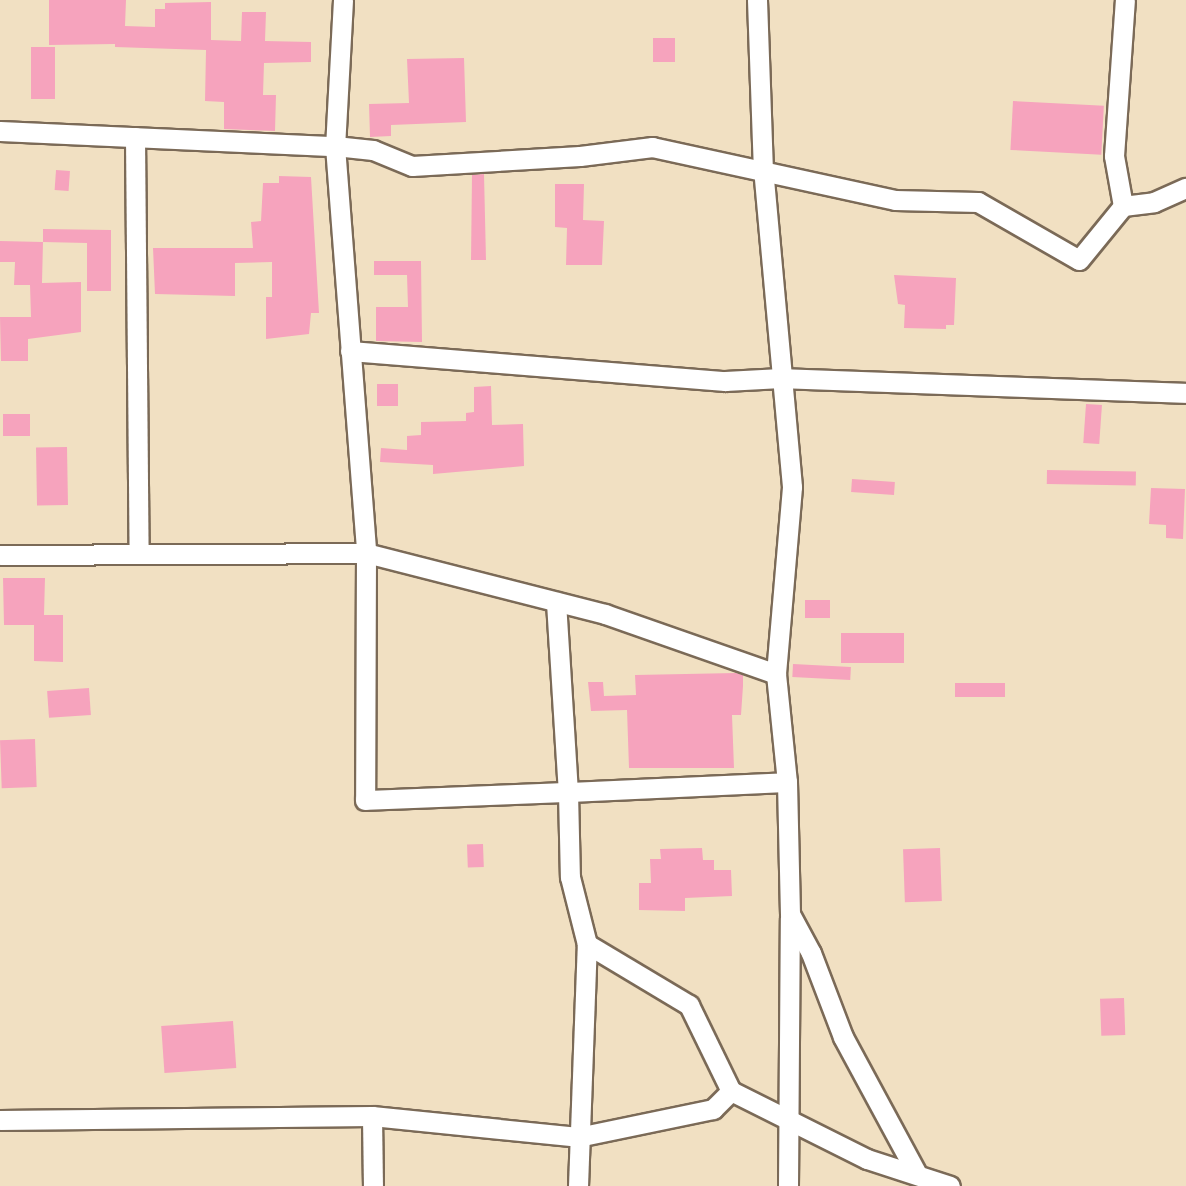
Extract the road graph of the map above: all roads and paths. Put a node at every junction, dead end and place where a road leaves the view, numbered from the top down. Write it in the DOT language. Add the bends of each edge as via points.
graph roads {
  1 [pos="343,0"];
  2 [pos="757,0"];
  3 [pos="1125,0"];
  4 [pos="0,131"];
  5 [pos="135,137"];
  6 [pos="335,146"];
  7 [pos="763,167"];
  8 [pos="1186,188"];
  9 [pos="1123,206"];
  10 [pos="350,351"];
  11 [pos="781,378"];
  12 [pos="1186,393"];
  13 [pos="366,553"];
  14 [pos="139,554"];
  15 [pos="0,555"];
  16 [pos="556,602"];
  17 [pos="776,674"];
  18 [pos="787,782"];
  19 [pos="568,792"];
  20 [pos="790,914"];
  21 [pos="587,944"];
  22 [pos="731,1091"];
  23 [pos="372,1116"];
  24 [pos="0,1120"];
  25 [pos="786,1121"];
  26 [pos="578,1138"];
  27 [pos="916,1172"];
  28 [pos="373,1186"];
  29 [pos="579,1186"];
  30 [pos="788,1186"];
  31 [pos="950,1186"];
  1 -- 6 [label="street"];
  2 -- 7 [label="street"];
  3 -- 9 [label="street" via="1114,156"];
  4 -- 5 [label="street"];
  5 -- 6 [label="street"];
  5 -- 14 [label="street"];
  6 -- 7 [label="street" via="373,150 412,166 652,147"];
  6 -- 10 [label="street"];
  7 -- 9 [label="street" via="895,200 978,202 1079,260"];
  7 -- 11 [label="street"];
  8 -- 9 [label="street" via="1154,202"];
  10 -- 11 [label="street" via="725,382"];
  10 -- 13 [label="street"];
  11 -- 12 [label="street"];
  11 -- 17 [label="street" via="792,487"];
  13 -- 14 [label="street"];
  13 -- 16 [label="street"];
  13 -- 19 [label="street" via="365,800"];
  14 -- 15 [label="street"];
  16 -- 17 [label="street" via="605,614"];
  16 -- 19 [label="street"];
  17 -- 18 [label="street"];
  18 -- 19 [label="street"];
  18 -- 20 [label="street"];
  19 -- 21 [label="street" via="570,877"];
  20 -- 25 [label="street"];
  20 -- 27 [label="street" via="811,953 843,1037"];
  21 -- 22 [label="street" via="690,1005"];
  21 -- 26 [label="street"];
  22 -- 25 [label="street"];
  22 -- 26 [label="street" via="713,1109"];
  23 -- 24 [label="street"];
  23 -- 26 [label="street"];
  23 -- 28 [label="street"];
  25 -- 27 [label="street" via="867,1159"];
  25 -- 30 [label="street"];
  26 -- 29 [label="street"];
  27 -- 31 [label="street"];
}
